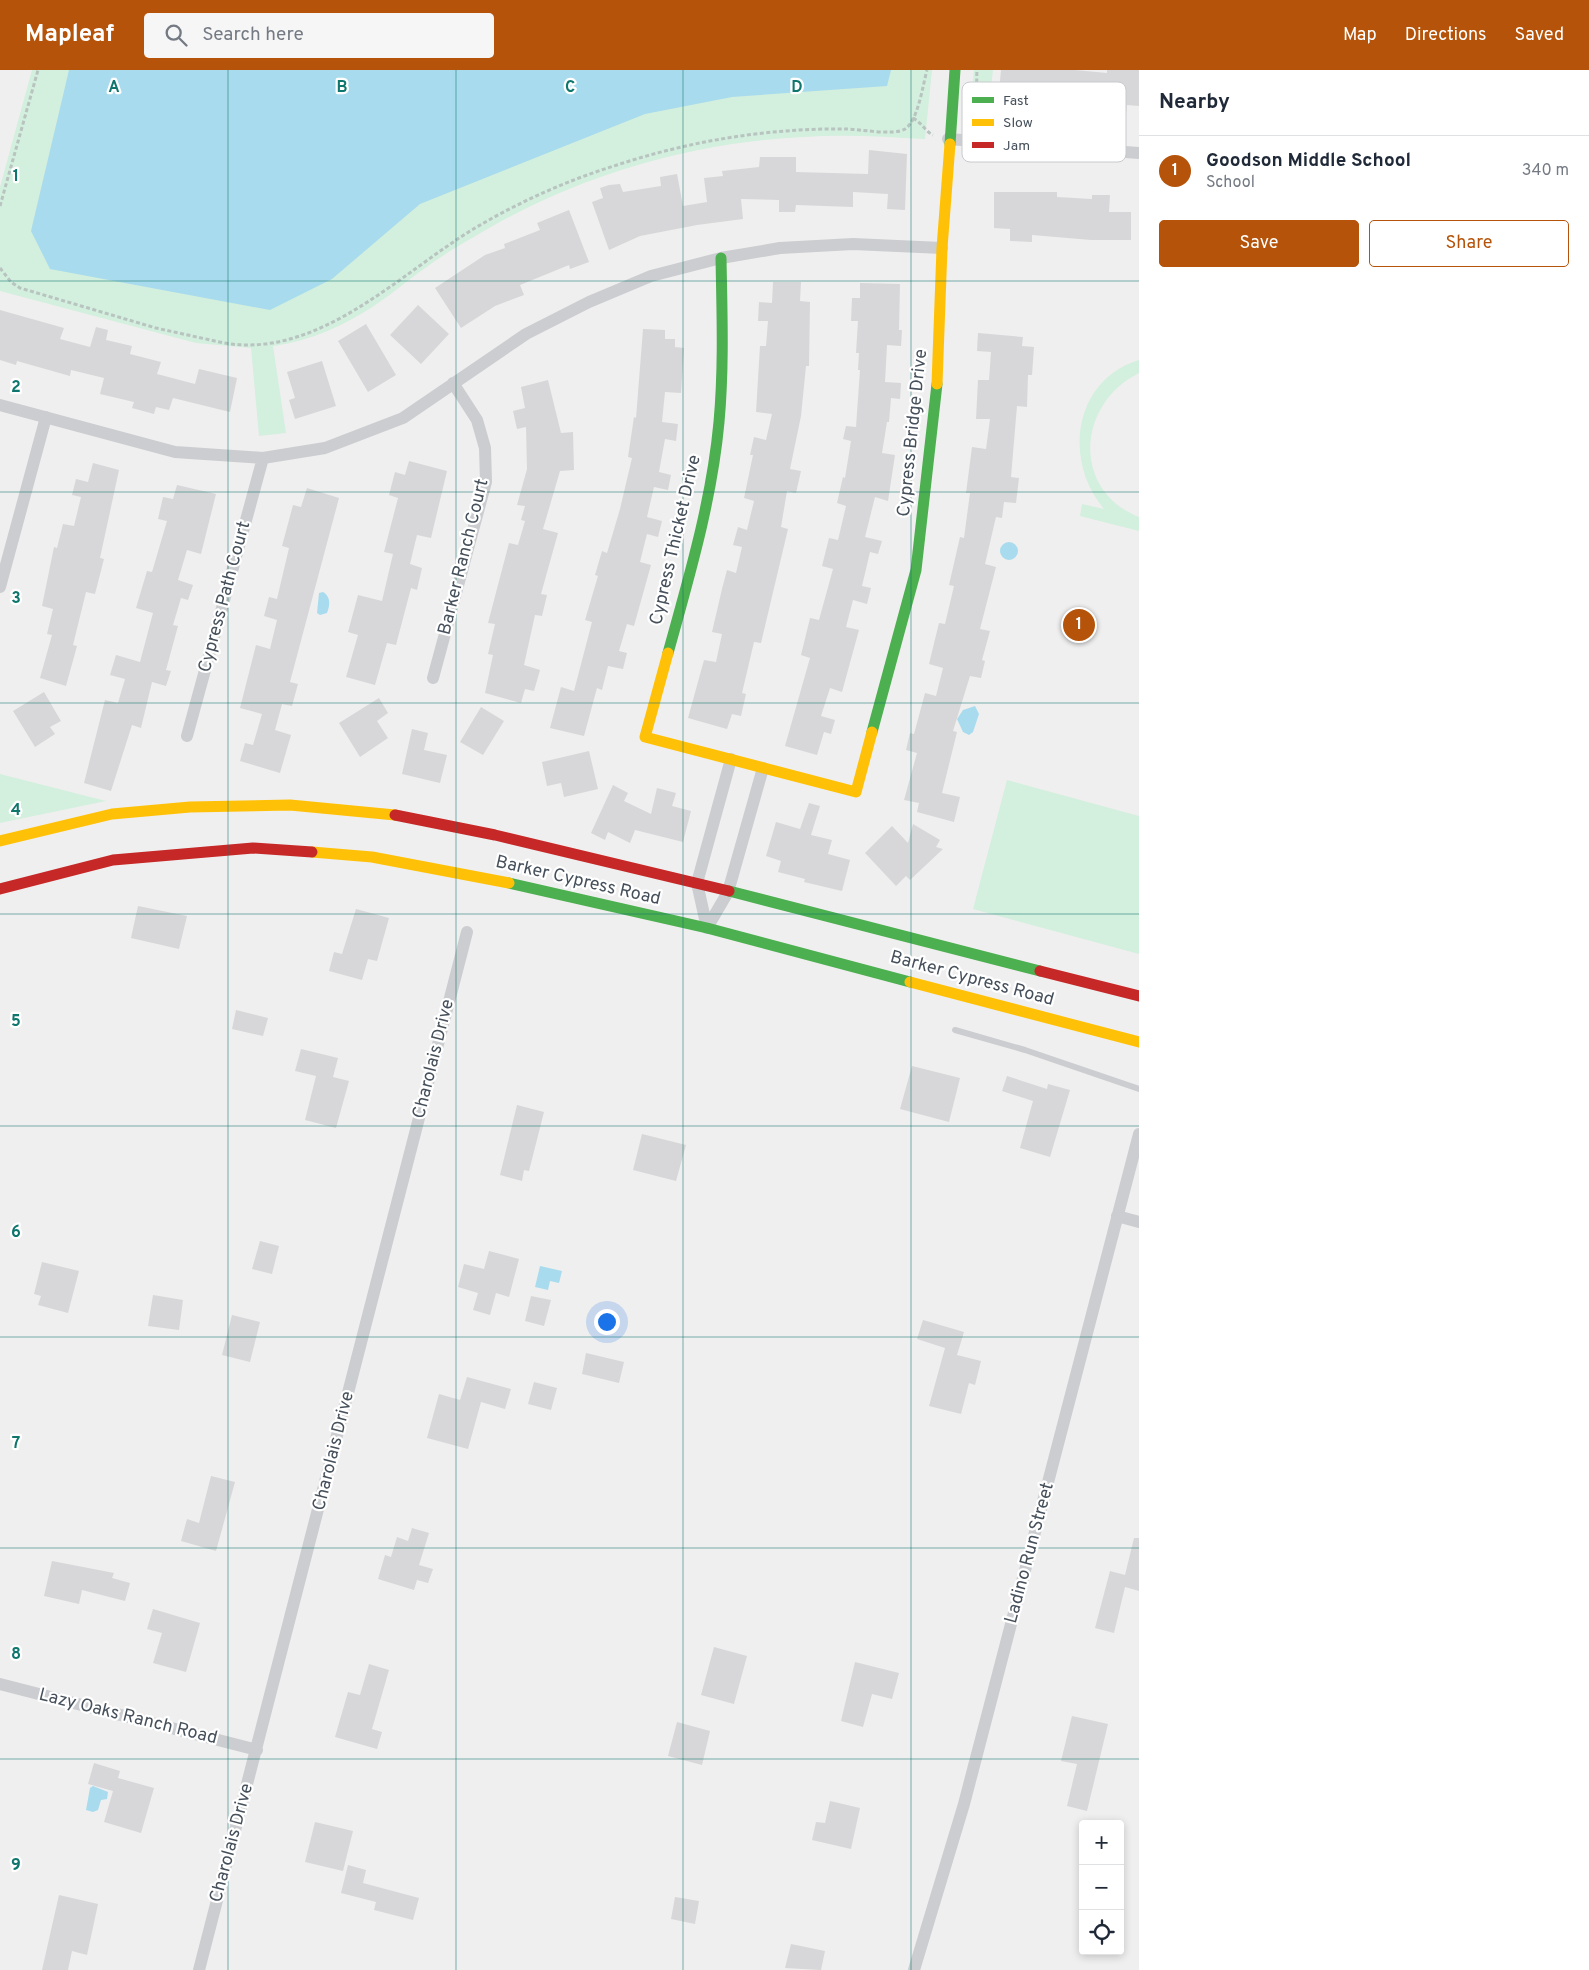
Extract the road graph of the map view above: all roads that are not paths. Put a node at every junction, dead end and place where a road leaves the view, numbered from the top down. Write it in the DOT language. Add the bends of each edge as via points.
graph roads {
  1 [pos="955,70"];
  2 [pos="948,139"];
  3 [pos="962,140"];
  4 [pos="1126,152"];
  5 [pos="1139,153"];
  6 [pos="942,248"];
  7 [pos="720,258"];
  8 [pos="453,383"];
  9 [pos="0,405"];
  10 [pos="46,417"];
  11 [pos="263,458"];
  12 [pos="0,587"];
  13 [pos="433,678"];
  14 [pos="187,736"];
  15 [pos="731,760"];
  16 [pos="763,768"];
  17 [pos="0,841"];
  18 [pos="697,883"];
  19 [pos="0,889"];
  20 [pos="728,892"];
  21 [pos="707,928"];
  22 [pos="467,932"];
  23 [pos="1139,996"];
  24 [pos="955,1030"];
  25 [pos="1139,1042"];
  26 [pos="1139,1089"];
  27 [pos="1139,1134"];
  28 [pos="1117,1216"];
  29 [pos="1139,1222"];
  30 [pos="0,1684"];
  31 [pos="257,1750"];
  32 [pos="199,1970"];
  33 [pos="914,1970"];
  1 -- 2 [label="main road, Cypress Bridge Drive"];
  2 -- 3 [label="street"];
  2 -- 6 [label="main road, Cypress Bridge Drive"];
  4 -- 5 [label="street"];
  6 -- 7 [label="street" via="853,244 780,248"];
  6 -- 16 [label="main road, Cypress Bridge Drive" via="939,370 916,570 856,792"];
  7 -- 8 [label="street" via="651,276 589,302 526,334"];
  7 -- 15 [label="main road, Cypress Thicket Drive" via="723,354 716,446 698,542 645,737"];
  8 -- 11 [label="street" via="403,418 325,448"];
  8 -- 13 [label="street, Barker Ranch Court" via="476,420 485,448 486,482"];
  9 -- 10 [label="street"];
  10 -- 11 [label="street" via="175,452"];
  10 -- 12 [label="street"];
  11 -- 14 [label="street, Cypress Path Court"];
  15 -- 16 [label="main road"];
  15 -- 18 [label="street"];
  16 -- 20 [label="street"];
  17 -- 18 [label="main road, Barker Cypress Road" via="112,814 190,807 290,805 380,812 495,835"];
  18 -- 20 [label="main road, Barker Cypress Road"];
  18 -- 21 [label="street"];
  19 -- 21 [label="main road, Barker Cypress Road" via="113,860 253,848 381,859 485,878"];
  20 -- 21 [label="street"];
  20 -- 23 [label="main road, Barker Cypress Road"];
  21 -- 25 [label="main road, Barker Cypress Road"];
  22 -- 31 [label="street, Charolais Drive"];
  24 -- 26 [label="lane"];
  27 -- 28 [label="street, Ladino Run Street"];
  28 -- 29 [label="street"];
  28 -- 33 [label="street, Ladino Run Street" via="964,1804"];
  30 -- 31 [label="street, Lazy Oaks Ranch Road"];
  31 -- 32 [label="street, Charolais Drive"];
}
